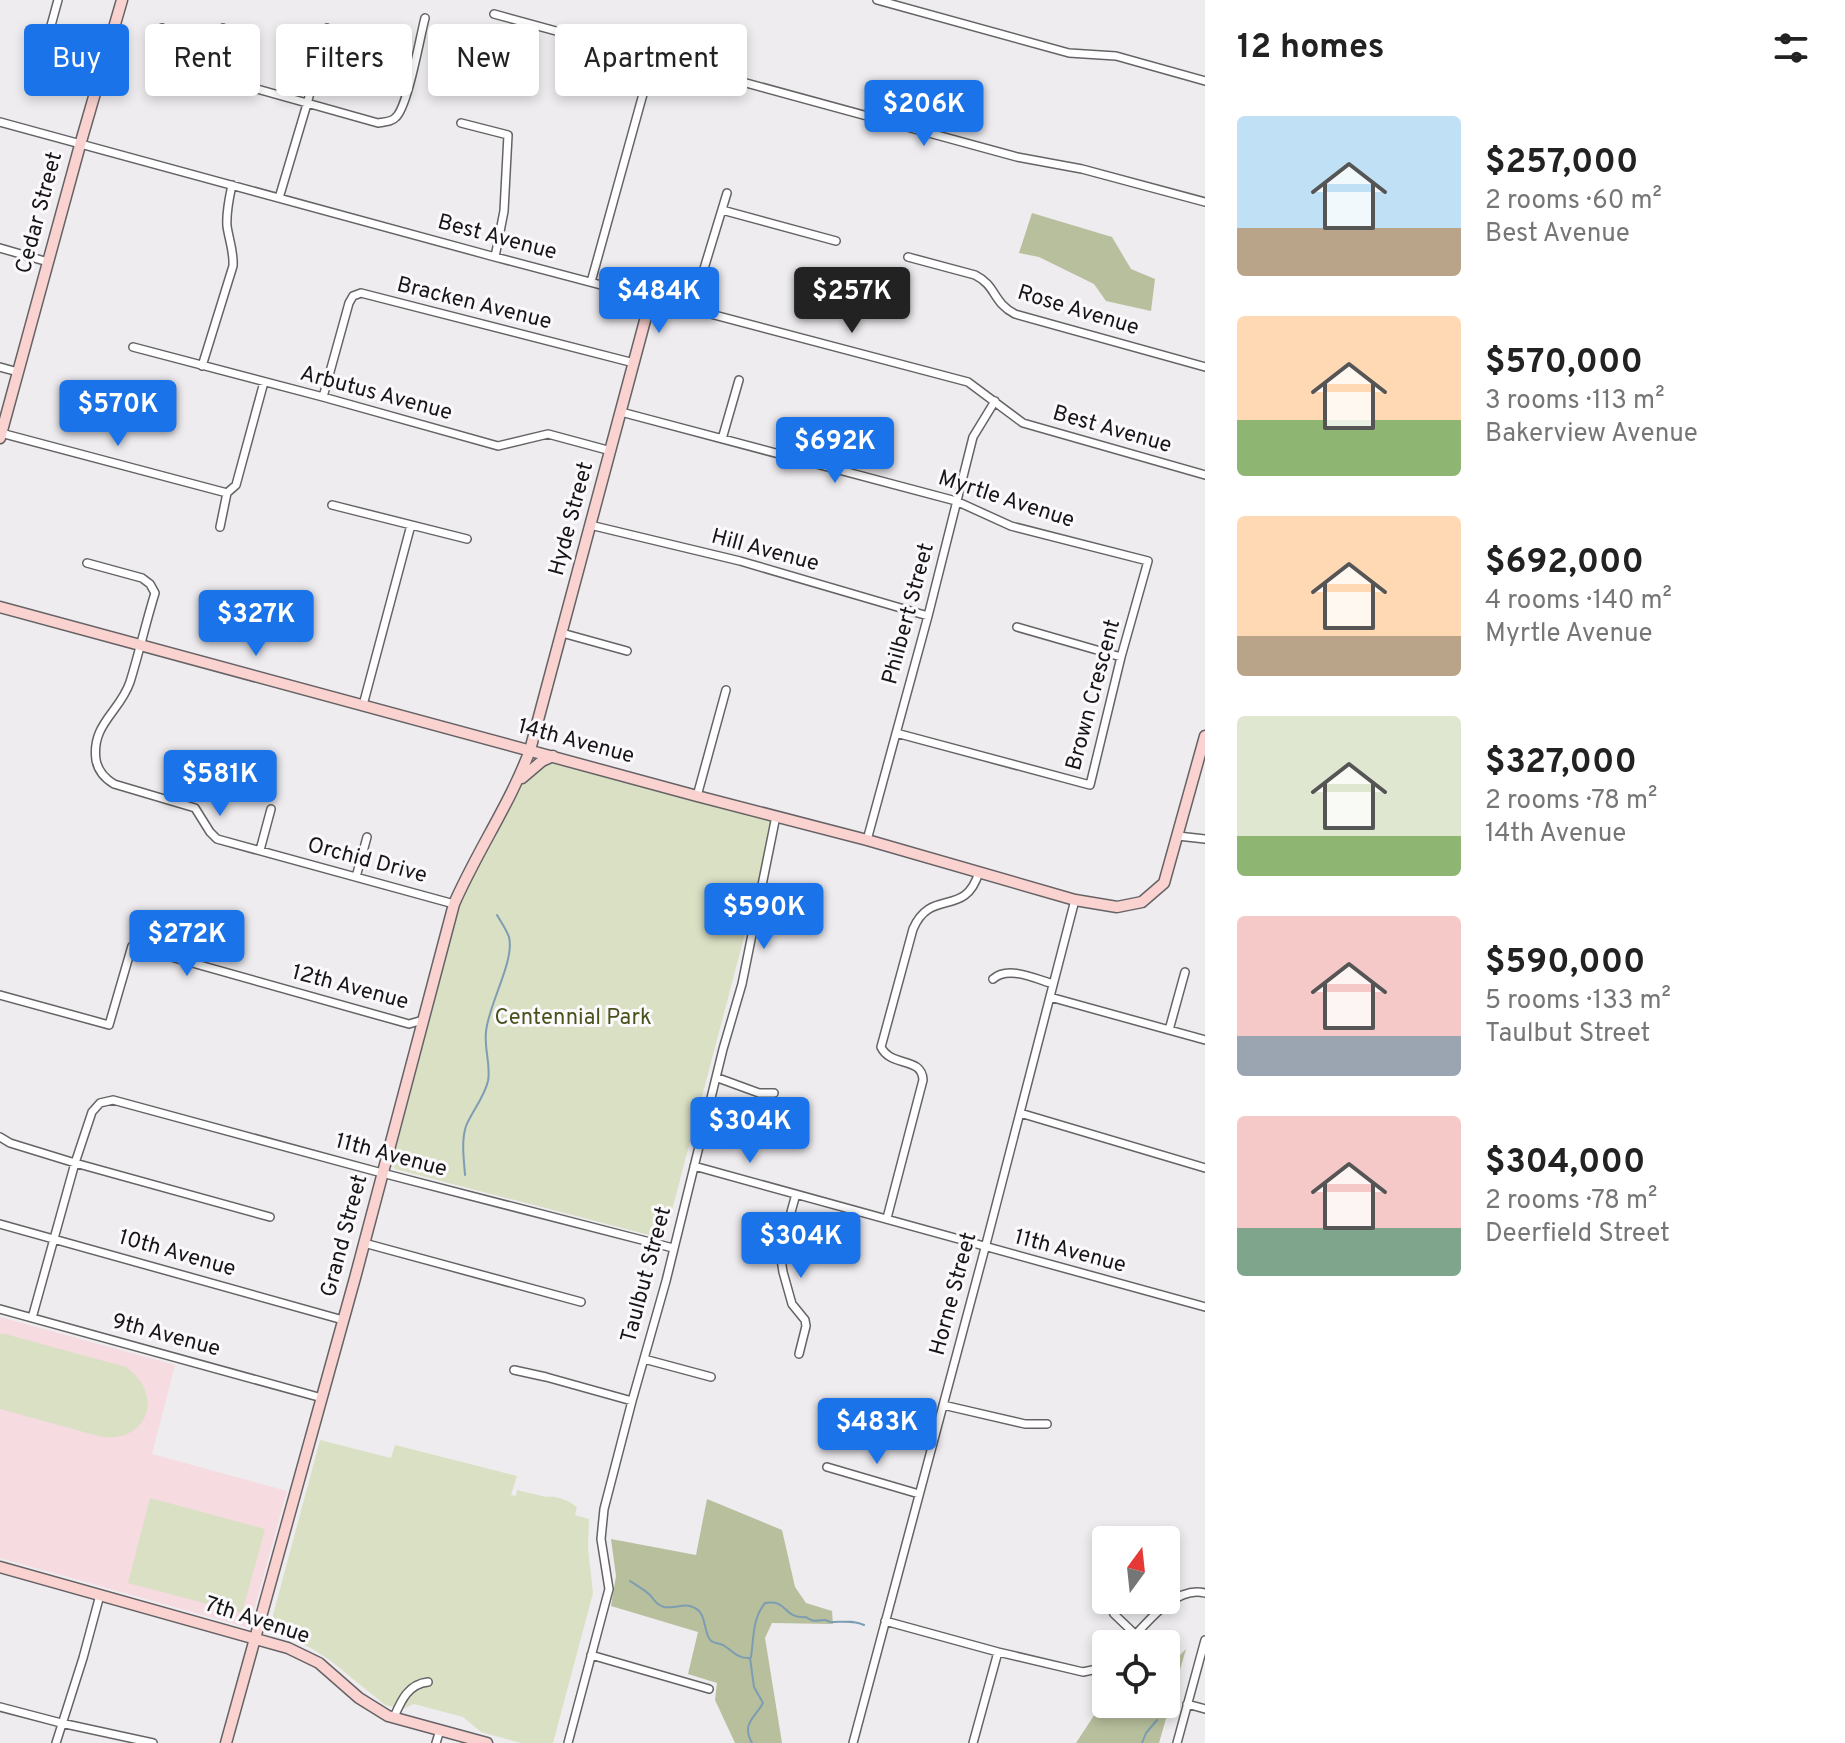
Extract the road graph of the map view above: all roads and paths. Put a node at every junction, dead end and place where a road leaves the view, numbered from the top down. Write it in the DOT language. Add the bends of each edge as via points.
graph roads {
  1 [pos="58,0"];
  2 [pos="122,0"];
  3 [pos="877,0"];
  4 [pos="494,14"];
  5 [pos="425,18"];
  6 [pos="51,24"];
  7 [pos="555,31"];
  8 [pos="1205,81"];
  9 [pos="747,84"];
  10 [pos="260,90"];
  11 [pos="309,96"];
  12 [pos="642,96"];
  13 [pos="307,104"];
  14 [pos="0,122"];
  15 [pos="461,123"];
  16 [pos="80,145"];
  17 [pos="232,185"];
  18 [pos="727,193"];
  19 [pos="279,198"];
  20 [pos="1205,202"];
  21 [pos="722,210"];
  22 [pos="836,241"];
  23 [pos="0,248"];
  24 [pos="495,257"];
  25 [pos="908,257"];
  26 [pos="48,262"];
  27 [pos="591,282"];
  28 [pos="651,298"];
  29 [pos="692,308"];
  30 [pos="133,347"];
  31 [pos="634,363"];
  32 [pos="202,366"];
  33 [pos="0,367"];
  34 [pos="1205,367"];
  35 [pos="18,372"];
  36 [pos="739,380"];
  37 [pos="264,382"];
  38 [pos="323,397"];
  39 [pos="995,401"];
  40 [pos="621,412"];
  41 [pos="1,436"];
  42 [pos="722,439"];
  43 [pos="611,451"];
  44 [pos="1205,475"];
  45 [pos="227,493"];
  46 [pos="956,501"];
  47 [pos="332,505"];
  48 [pos="411,525"];
  49 [pos="590,525"];
  50 [pos="220,527"];
  51 [pos="467,539"];
  52 [pos="1148,561"];
  53 [pos="87,563"];
  54 [pos="0,607"];
  55 [pos="928,616"];
  56 [pos="1017,627"];
  57 [pos="562,633"];
  58 [pos="140,645"];
  59 [pos="627,651"];
  60 [pos="1121,657"];
  61 [pos="726,690"];
  62 [pos="363,705"];
  63 [pos="896,733"];
  64 [pos="1205,736"];
  65 [pos="530,750"];
  66 [pos="553,756"];
  67 [pos="519,781"];
  68 [pos="697,796"];
  69 [pos="271,809"];
  70 [pos="776,816"];
  71 [pos="1178,836"];
  72 [pos="367,837"];
  73 [pos="1205,839"];
  74 [pos="867,840"];
  75 [pos="260,850"];
  76 [pos="979,872"];
  77 [pos="356,877"];
  78 [pos="1075,900"];
  79 [pos="454,904"];
  80 [pos="1185,972"];
  81 [pos="993,979"];
  82 [pos="1053,984"];
  83 [pos="0,995"];
  84 [pos="1050,997"];
  85 [pos="423,1020"];
  86 [pos="1169,1030"];
  87 [pos="1205,1040"];
  88 [pos="718,1078"];
  89 [pos="774,1093"];
  90 [pos="1020,1113"];
  91 [pos="0,1137"];
  92 [pos="75,1163"];
  93 [pos="694,1166"];
  94 [pos="1205,1168"];
  95 [pos="382,1173"];
  96 [pos="796,1194"];
  97 [pos="270,1217"];
  98 [pos="887,1218"];
  99 [pos="0,1224"];
  100 [pos="55,1239"];
  101 [pos="364,1243"];
  102 [pos="673,1248"];
  103 [pos="985,1248"];
  104 [pos="581,1302"];
  105 [pos="1205,1307"];
  106 [pos="0,1309"];
  107 [pos="32,1318"];
  108 [pos="343,1320"];
  109 [pos="799,1354"];
  110 [pos="644,1359"];
  111 [pos="514,1370"];
  112 [pos="711,1377"];
  113 [pos="322,1398"];
  114 [pos="632,1401"];
  115 [pos="943,1405"];
  116 [pos="1047,1424"];
  117 [pos="827,1467"];
  118 [pos="919,1494"];
  119 [pos="0,1567"];
  120 [pos="1205,1593"];
  121 [pos="100,1595"];
  122 [pos="1114,1614"];
  123 [pos="885,1621"];
  124 [pos="1131,1630"];
  125 [pos="1141,1630"];
  126 [pos="256,1638"];
  127 [pos="1205,1640"];
  128 [pos="998,1652"];
  129 [pos="591,1655"];
  130 [pos="1092,1670"];
  131 [pos="428,1682"];
  132 [pos="709,1689"];
  133 [pos="1187,1704"];
  134 [pos="0,1707"];
  135 [pos="1205,1709"];
  136 [pos="394,1717"];
  137 [pos="61,1723"];
  138 [pos="440,1730"];
  139 [pos="56,1743"];
  140 [pos="153,1743"];
  141 [pos="226,1743"];
  142 [pos="436,1743"];
  143 [pos="487,1743"];
  144 [pos="568,1743"];
  145 [pos="853,1743"];
  146 [pos="973,1743"];
  147 [pos="1177,1743"];
  1 -- 6 [label="street"];
  2 -- 16 [label="street, Cedar Street"];
  3 -- 8 [label="street" via="1069,53 1116,56"];
  4 -- 7 [label="street"];
  5 -- 13 [label="street" via="398,117 378,123"];
  9 -- 20 [label="street"];
  10 -- 13 [label="street"];
  11 -- 13 [label="street"];
  12 -- 27 [label="street"];
  13 -- 19 [label="street"];
  14 -- 16 [label="street, Best Avenue"];
  15 -- 24 [label="street" via="508,135 504,211"];
  16 -- 17 [label="street, Best Avenue"];
  16 -- 26 [label="street, Cedar Street"];
  17 -- 19 [label="street, Best Avenue"];
  17 -- 32 [label="street" via="227,226 233,266"];
  18 -- 21 [label="street"];
  19 -- 24 [label="street, Best Avenue"];
  21 -- 22 [label="street"];
  21 -- 29 [label="street"];
  23 -- 26 [label="street"];
  24 -- 27 [label="street, Best Avenue"];
  25 -- 34 [label="street, Rose Avenue" via="985,280 998,302 1015,314"];
  26 -- 35 [label="street, Cedar Street"];
  27 -- 28 [label="street, Best Avenue"];
  28 -- 29 [label="street, Best Avenue"];
  28 -- 31 [label="street, Hyde Street"];
  29 -- 39 [label="street, Best Avenue" via="968,382"];
  30 -- 32 [label="street, Arbutus Avenue"];
  31 -- 38 [label="street, Bracken Avenue" via="361,293 349,303"];
  31 -- 40 [label="street, Hyde Street"];
  32 -- 37 [label="street, Arbutus Avenue"];
  33 -- 35 [label="street"];
  35 -- 41 [label="street, Cedar Street"];
  36 -- 42 [label="street"];
  37 -- 38 [label="street, Arbutus Avenue"];
  37 -- 45 [label="street" via="236,485"];
  38 -- 43 [label="street, Arbutus Avenue" via="498,446 548,434"];
  39 -- 44 [label="street, Best Avenue" via="1023,423"];
  39 -- 46 [label="street, Philbert Street" via="973,437"];
  40 -- 42 [label="street, Myrtle Avenue"];
  40 -- 43 [label="street, Hyde Street"];
  41 -- 45 [label="street"];
  42 -- 46 [label="street, Myrtle Avenue"];
  43 -- 49 [label="street, Hyde Street"];
  45 -- 50 [label="street"];
  46 -- 52 [label="street, Myrtle Avenue" via="1011,526"];
  46 -- 55 [label="street, Philbert Street"];
  47 -- 48 [label="street"];
  48 -- 51 [label="street"];
  48 -- 62 [label="street"];
  49 -- 55 [label="street, Hill Avenue" via="740,561"];
  49 -- 57 [label="street, Hyde Street"];
  52 -- 60 [label="street, Brown Crescent"];
  53 -- 58 [label="street, Orchid Drive" via="142,578 153,588"];
  54 -- 58 [label="street, 14th Avenue"];
  55 -- 63 [label="street, Philbert Street"];
  56 -- 60 [label="street"];
  57 -- 59 [label="street"];
  57 -- 65 [label="street, Hyde Street"];
  58 -- 62 [label="street, 14th Avenue"];
  58 -- 75 [label="street, Orchid Drive" via="126,691 98,732 100,771 114,784 192,806 213,836"];
  60 -- 63 [label="street, Brown Crescent" via="1090,785"];
  61 -- 68 [label="street"];
  62 -- 65 [label="street, 14th Avenue"];
  63 -- 74 [label="street, Philbert Street"];
  64 -- 71 [label="street"];
  65 -- 66 [label="street, 14th Avenue"];
  65 -- 67 [label="street, Grand Street"];
  66 -- 67 [label="street"];
  66 -- 68 [label="street, 14th Avenue"];
  67 -- 79 [label="street, Grand Street"];
  68 -- 70 [label="street, 14th Avenue"];
  69 -- 75 [label="street"];
  70 -- 74 [label="street, 14th Avenue"];
  70 -- 88 [label="street, Taulbut Street"];
  71 -- 73 [label="street"];
  71 -- 78 [label="street, 14th Avenue" via="1164,883 1142,902 1117,907"];
  72 -- 77 [label="street"];
  74 -- 76 [label="street, 14th Avenue"];
  75 -- 77 [label="street, Orchid Drive"];
  76 -- 78 [label="street, 14th Avenue"];
  76 -- 98 [label="street" via="969,893 925,910 917,919 881,1047 890,1058 923,1073"];
  77 -- 79 [label="street, Orchid Drive"];
  78 -- 82 [label="street, Horne Street"];
  79 -- 85 [label="street, Grand Street"];
  80 -- 86 [label="street"];
  81 -- 82 [label="street" via="1005,973"];
  82 -- 84 [label="street, Horne Street"];
  83 -- 85 [label="street, 12th Avenue" via="109,1025 132,946 409,1024"];
  84 -- 86 [label="street"];
  84 -- 90 [label="street, Horne Street"];
  85 -- 95 [label="street, Grand Street"];
  86 -- 87 [label="street"];
  88 -- 89 [label="street"];
  88 -- 93 [label="street, Taulbut Street"];
  90 -- 94 [label="street"];
  90 -- 103 [label="street, Horne Street"];
  91 -- 92 [label="street"];
  92 -- 95 [label="street, 11th Avenue" via="92,1112 113,1100"];
  92 -- 97 [label="street"];
  92 -- 100 [label="street"];
  93 -- 96 [label="street, 11th Avenue"];
  93 -- 102 [label="street, Taulbut Street"];
  95 -- 101 [label="street, Grand Street"];
  95 -- 102 [label="street, 11th Avenue"];
  96 -- 98 [label="street, 11th Avenue"];
  96 -- 109 [label="street" via="781,1259 792,1304 805,1320"];
  98 -- 103 [label="street, 11th Avenue"];
  99 -- 100 [label="street, 10th Avenue"];
  100 -- 107 [label="street"];
  100 -- 108 [label="street, 10th Avenue"];
  101 -- 104 [label="street"];
  101 -- 108 [label="street, Grand Street"];
  102 -- 110 [label="street, Taulbut Street"];
  103 -- 105 [label="street, 11th Avenue"];
  103 -- 115 [label="street, Horne Street"];
  106 -- 107 [label="street, 9th Avenue"];
  107 -- 113 [label="street, 9th Avenue"];
  108 -- 113 [label="street, Grand Street"];
  110 -- 112 [label="street"];
  110 -- 114 [label="street, Taulbut Street"];
  111 -- 114 [label="street"];
  113 -- 126 [label="street, Grand Street"];
  114 -- 129 [label="street, Taulbut Street" via="604,1509 601,1539 609,1589"];
  115 -- 116 [label="street"];
  115 -- 118 [label="street, Horne Street"];
  117 -- 118 [label="street"];
  118 -- 123 [label="street, Horne Street"];
  119 -- 121 [label="street, 7th Avenue"];
  120 -- 125 [label="street" via="1195,1590 1175,1597"];
  121 -- 126 [label="street, 7th Avenue"];
  121 -- 137 [label="street"];
  122 -- 124 [label="street"];
  123 -- 128 [label="street"];
  123 -- 145 [label="street, Horne Street"];
  126 -- 136 [label="street, 7th Avenue" via="312,1659 373,1708"];
  126 -- 141 [label="street, Grand Street"];
  127 -- 133 [label="street"];
  128 -- 130 [label="street"];
  128 -- 146 [label="street"];
  129 -- 132 [label="street"];
  129 -- 144 [label="street, Taulbut Street"];
  131 -- 136 [label="street" via="408,1691"];
  133 -- 135 [label="street"];
  133 -- 147 [label="street"];
  134 -- 137 [label="street"];
  136 -- 138 [label="street, 7th Avenue"];
  137 -- 139 [label="street"];
  137 -- 140 [label="street"];
  138 -- 142 [label="street"];
  138 -- 143 [label="street, 7th Avenue"];
}
